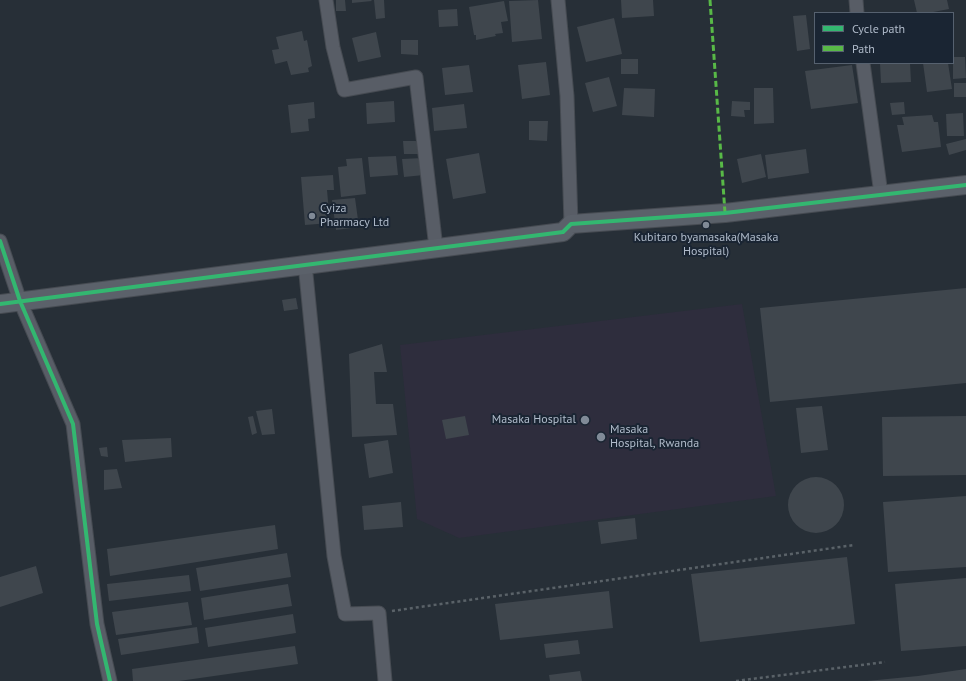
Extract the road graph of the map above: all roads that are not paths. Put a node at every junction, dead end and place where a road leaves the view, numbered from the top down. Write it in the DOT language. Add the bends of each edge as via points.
graph roads {
  1 [pos="326,0"];
  2 [pos="558,0"];
  3 [pos="856,0"];
  4 [pos="857,12"];
  5 [pos="863,64"];
  6 [pos="966,185"];
  7 [pos="881,194"];
  8 [pos="571,224"];
  9 [pos="0,241"];
  10 [pos="436,248"];
  11 [pos="305,264"];
  12 [pos="20,301"];
  13 [pos="0,304"];
  14 [pos="110,681"];
  15 [pos="385,681"];
  1 -- 10 [label="street" via="333,48 344,90 416,77"];
  2 -- 8 [label="street" via="567,96"];
  3 -- 4 [label="street"];
  5 -- 7 [label="street"];
  6 -- 7 [label="street"];
  7 -- 8 [label="street" via="725,213"];
  8 -- 10 [label="street" via="563,232"];
  9 -- 12 [label="street"];
  10 -- 11 [label="street"];
  11 -- 12 [label="street"];
  11 -- 15 [label="street" via="334,556 345,614 379,613"];
  12 -- 13 [label="street"];
  12 -- 14 [label="street" via="74,424 97,624"];
}
